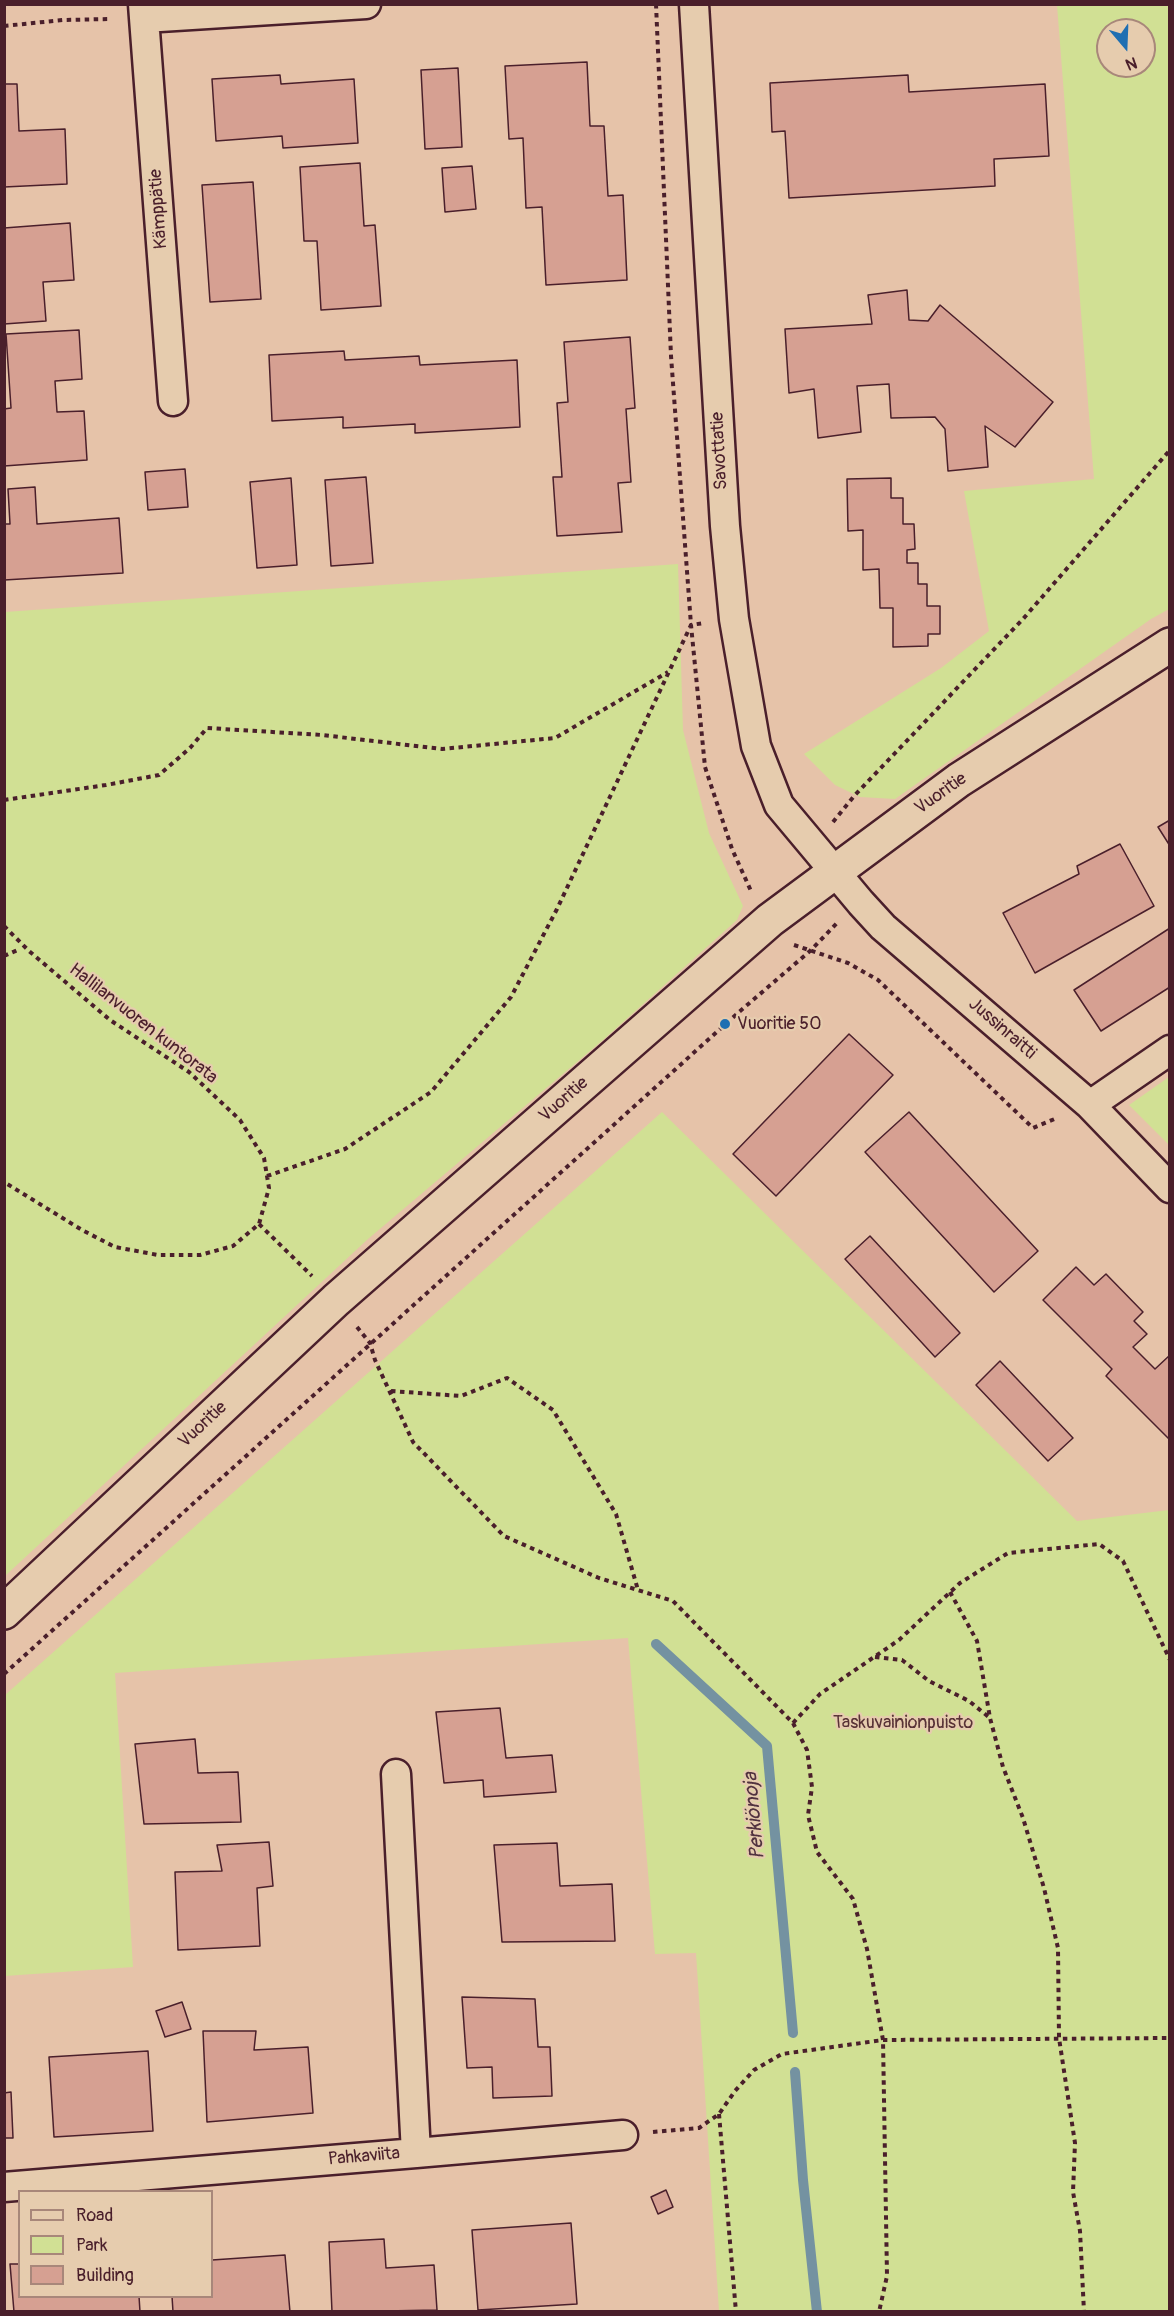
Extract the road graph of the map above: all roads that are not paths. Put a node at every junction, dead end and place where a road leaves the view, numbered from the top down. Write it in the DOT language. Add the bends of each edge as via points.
graph roads {
  1 [pos="366,4"];
  2 [pos="694,4"];
  3 [pos="143,11"];
  4 [pos="173,400"];
  5 [pos="1170,645"];
  6 [pos="834,871"];
  7 [pos="1170,1050"];
  8 [pos="1090,1105"];
  9 [pos="1170,1188"];
  10 [pos="4,1612"];
  11 [pos="396,1774"];
  12 [pos="623,2135"];
  13 [pos="416,2153"];
  14 [pos="4,2187"];
  1 -- 3 [label="street"];
  2 -- 6 [label="street, Savottatie" via="734,619 756,746 780,805"];
  3 -- 4 [label="street, Kämppätie"];
  5 -- 6 [label="street, Vuoritie" via="959,780"];
  6 -- 8 [label="street, Jussinraitti" via="883,927"];
  6 -- 10 [label="street, Vuoritie" via="770,920 336,1300"];
  7 -- 8 [label="street"];
  8 -- 9 [label="street, Jussinraitti"];
  11 -- 13 [label="street, Pahkaviita"];
  12 -- 13 [label="street"];
  13 -- 14 [label="street, Pahkaviita"];
}
